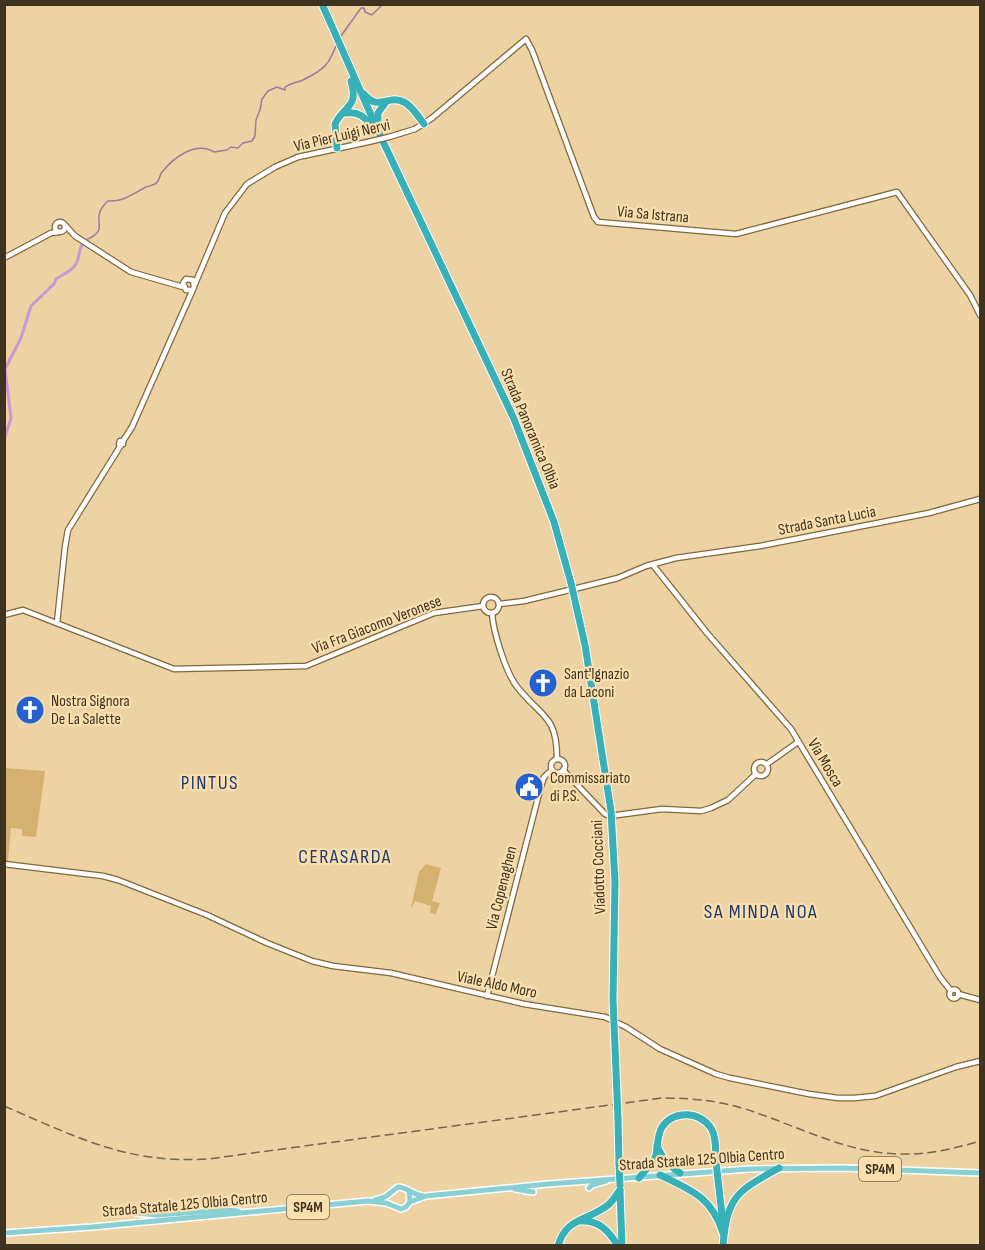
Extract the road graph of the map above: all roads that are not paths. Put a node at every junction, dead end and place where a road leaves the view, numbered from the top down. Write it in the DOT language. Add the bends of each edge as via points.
graph roads {
  1 [pos="322,4"];
  2 [pos="526,39"];
  3 [pos="347,64"];
  4 [pos="386,102"];
  5 [pos="343,114"];
  6 [pos="424,124"];
  7 [pos="379,134"];
  8 [pos="337,148"];
  9 [pos="55,226"];
  10 [pos="66,226"];
  11 [pos="60,232"];
  12 [pos="51,233"];
  13 [pos="75,236"];
  14 [pos="4,258"];
  15 [pos="202,268"];
  16 [pos="190,279"];
  17 [pos="195,284"];
  18 [pos="186,288"];
  19 [pos="981,315"];
  20 [pos="981,500"];
  21 [pos="653,565"];
  22 [pos="571,583"];
  23 [pos="499,604"];
  24 [pos="483,606"];
  25 [pos="492,613"];
  26 [pos="4,615"];
  27 [pos="57,623"];
  28 [pos="798,742"];
  29 [pos="556,759"];
  30 [pos="767,764"];
  31 [pos="563,770"];
  32 [pos="554,771"];
  33 [pos="756,774"];
  34 [pos="4,864"];
  35 [pos="487,996"];
  36 [pos="981,1000"];
  37 [pos="981,1061"];
  38 [pos="657,1145"];
  39 [pos="779,1168"];
  40 [pos="680,1173"];
  41 [pos="981,1173"];
  42 [pos="660,1175"];
  43 [pos="639,1178"];
  44 [pos="610,1179"];
  45 [pos="511,1187"];
  46 [pos="620,1187"];
  47 [pos="589,1188"];
  48 [pos="409,1192"];
  49 [pos="533,1192"];
  50 [pos="390,1193"];
  51 [pos="426,1196"];
  52 [pos="368,1201"];
  53 [pos="410,1202"];
  54 [pos="391,1204"];
  55 [pos="136,1213"];
  56 [pos="248,1213"];
  57 [pos="568,1227"];
  58 [pos="4,1233"];
  59 [pos="724,1235"];
  60 [pos="621,1244"];
  61 [pos="558,1245"];
  62 [pos="723,1245"];
  1 -- 3 [label="highway"];
  2 -- 6 [label="street, Via Pier Luigi Nervi"];
  2 -- 19 [label="street, Via Sa Istrana" via="598,222 736,234 897,192"];
  3 -- 4 [label="highway" via="364,96 376,103"];
  3 -- 5 [label="highway" via="354,92 353,101"];
  3 -- 7 [label="highway"];
  4 -- 6 [label="highway" via="403,101"];
  4 -- 7 [label="highway" via="378,113"];
  5 -- 7 [label="highway" via="363,116"];
  5 -- 8 [label="highway" via="335,124"];
  6 -- 8 [label="street, Via Pier Luigi Nervi, bridge" via="406,133"];
  7 -- 22 [label="highway, Strada Panoramica Olbia" via="514,419 554,522"];
  8 -- 15 [label="street, Via Pier Luigi Nervi" via="291,160 248,184 225,213"];
  9 -- 10 [label="street" via="60,221"];
  9 -- 11 [label="street"];
  9 -- 12 [label="street"];
  10 -- 11 [label="street"];
  10 -- 13 [label="street"];
  11 -- 12 [label="street"];
  11 -- 13 [label="street"];
  12 -- 14 [label="street"];
  13 -- 18 [label="street" via="131,272"];
  15 -- 16 [label="street, Via Pier Luigi Nervi"];
  15 -- 17 [label="street, Via Pier Luigi Nervi"];
  16 -- 17 [label="street"];
  16 -- 18 [label="street, Via Pier Luigi Nervi" via="185,280"];
  17 -- 18 [label="street, Via Pier Luigi Nervi"];
  18 -- 27 [label="street" via="186,304 132,427 68,530"];
  20 -- 21 [label="street, Strada Santa Lucia"];
  21 -- 23 [label="street" via="590,585"];
  21 -- 28 [label="street, Via Mosca" via="781,715"];
  22 -- 46 [label="highway, Viadotto Cocciani, bridge" via="585,645 611,811"];
  23 -- 24 [label="street" via="488,597"];
  23 -- 25 [label="street"];
  24 -- 25 [label="street"];
  24 -- 27 [label="street, Via Fra Giacomo Veronese" via="434,613 306,666 275,668 174,669"];
  25 -- 29 [label="street" via="494,631 512,680 553,727"];
  26 -- 27 [label="street, Via Fra Giacomo Veronese" via="23,610"];
  28 -- 30 [label="street"];
  28 -- 36 [label="street, Via Mosca" via="940,976 951,991"];
  29 -- 31 [label="street" via="564,763"];
  29 -- 32 [label="street, Via Copenaghen" via="552,763"];
  30 -- 33 [label="street" via="765,775"];
  30 -- 33 [label="street" via="756,763"];
  31 -- 32 [label="street"];
  31 -- 33 [label="street" via="610,816 662,809 701,811 728,800"];
  32 -- 35 [label="street, Via Copenaghen" via="544,777 541,786"];
  34 -- 35 [label="street, Viale Aldo Moro" via="111,878 312,961 392,973"];
  35 -- 37 [label="street, Viale Aldo Moro" via="604,1017 660,1049 716,1074 838,1098 875,1096"];
  38 -- 40 [label="highway" via="661,1155"];
  38 -- 43 [label="highway" via="652,1164"];
  38 -- 59 [label="highway, bridge" via="663,1126 682,1114 710,1127"];
  39 -- 40 [label="main road, Strada Statale 125 Olbia Centro / SP4M"];
  39 -- 41 [label="main road, Strada Statale 125 Olbia Centro / SP4M"];
  39 -- 59 [label="highway" via="739,1193 727,1216"];
  40 -- 42 [label="main road, Strada Statale 125 Olbia Centro / SP4M"];
  42 -- 43 [label="main road, Strada Statale 125 Olbia Centro / SP4M"];
  42 -- 59 [label="highway" via="703,1198 719,1219"];
  43 -- 44 [label="main road, Strada Statale 125 Olbia Centro / SP4M"];
  44 -- 45 [label="main road, Strada Statale 125 Olbia Centro / SP4M"];
  44 -- 47 [label="main road"];
  45 -- 49 [label="main road"];
  45 -- 51 [label="main road, Strada Statale 125 Olbia Centro / SP4M"];
  46 -- 57 [label="highway" via="608,1205"];
  46 -- 60 [label="highway"];
  48 -- 50 [label="main road, SP4M" via="398,1187"];
  48 -- 51 [label="main road, Strada Statale 125 Olbia Centro / SP4M"];
  48 -- 53 [label="main road"];
  50 -- 52 [label="main road, Strada Statale 125 Olbia Centro / SP4M"];
  50 -- 54 [label="main road"];
  51 -- 53 [label="main road, Strada Statale 125 Olbia Centro / SP4M"];
  52 -- 54 [label="main road, Strada Statale 125 Olbia Centro / SP4M"];
  52 -- 56 [label="main road, Strada Statale 125 Olbia Centro / SP4M"];
  53 -- 54 [label="main road, SP4M" via="401,1209"];
  55 -- 56 [label="main road"];
  56 -- 58 [label="main road, Strada Statale 125 Olbia Centro / SP4M"];
  57 -- 60 [label="highway" via="578,1221 600,1224"];
  57 -- 61 [label="highway"];
  59 -- 62 [label="highway"];
}
